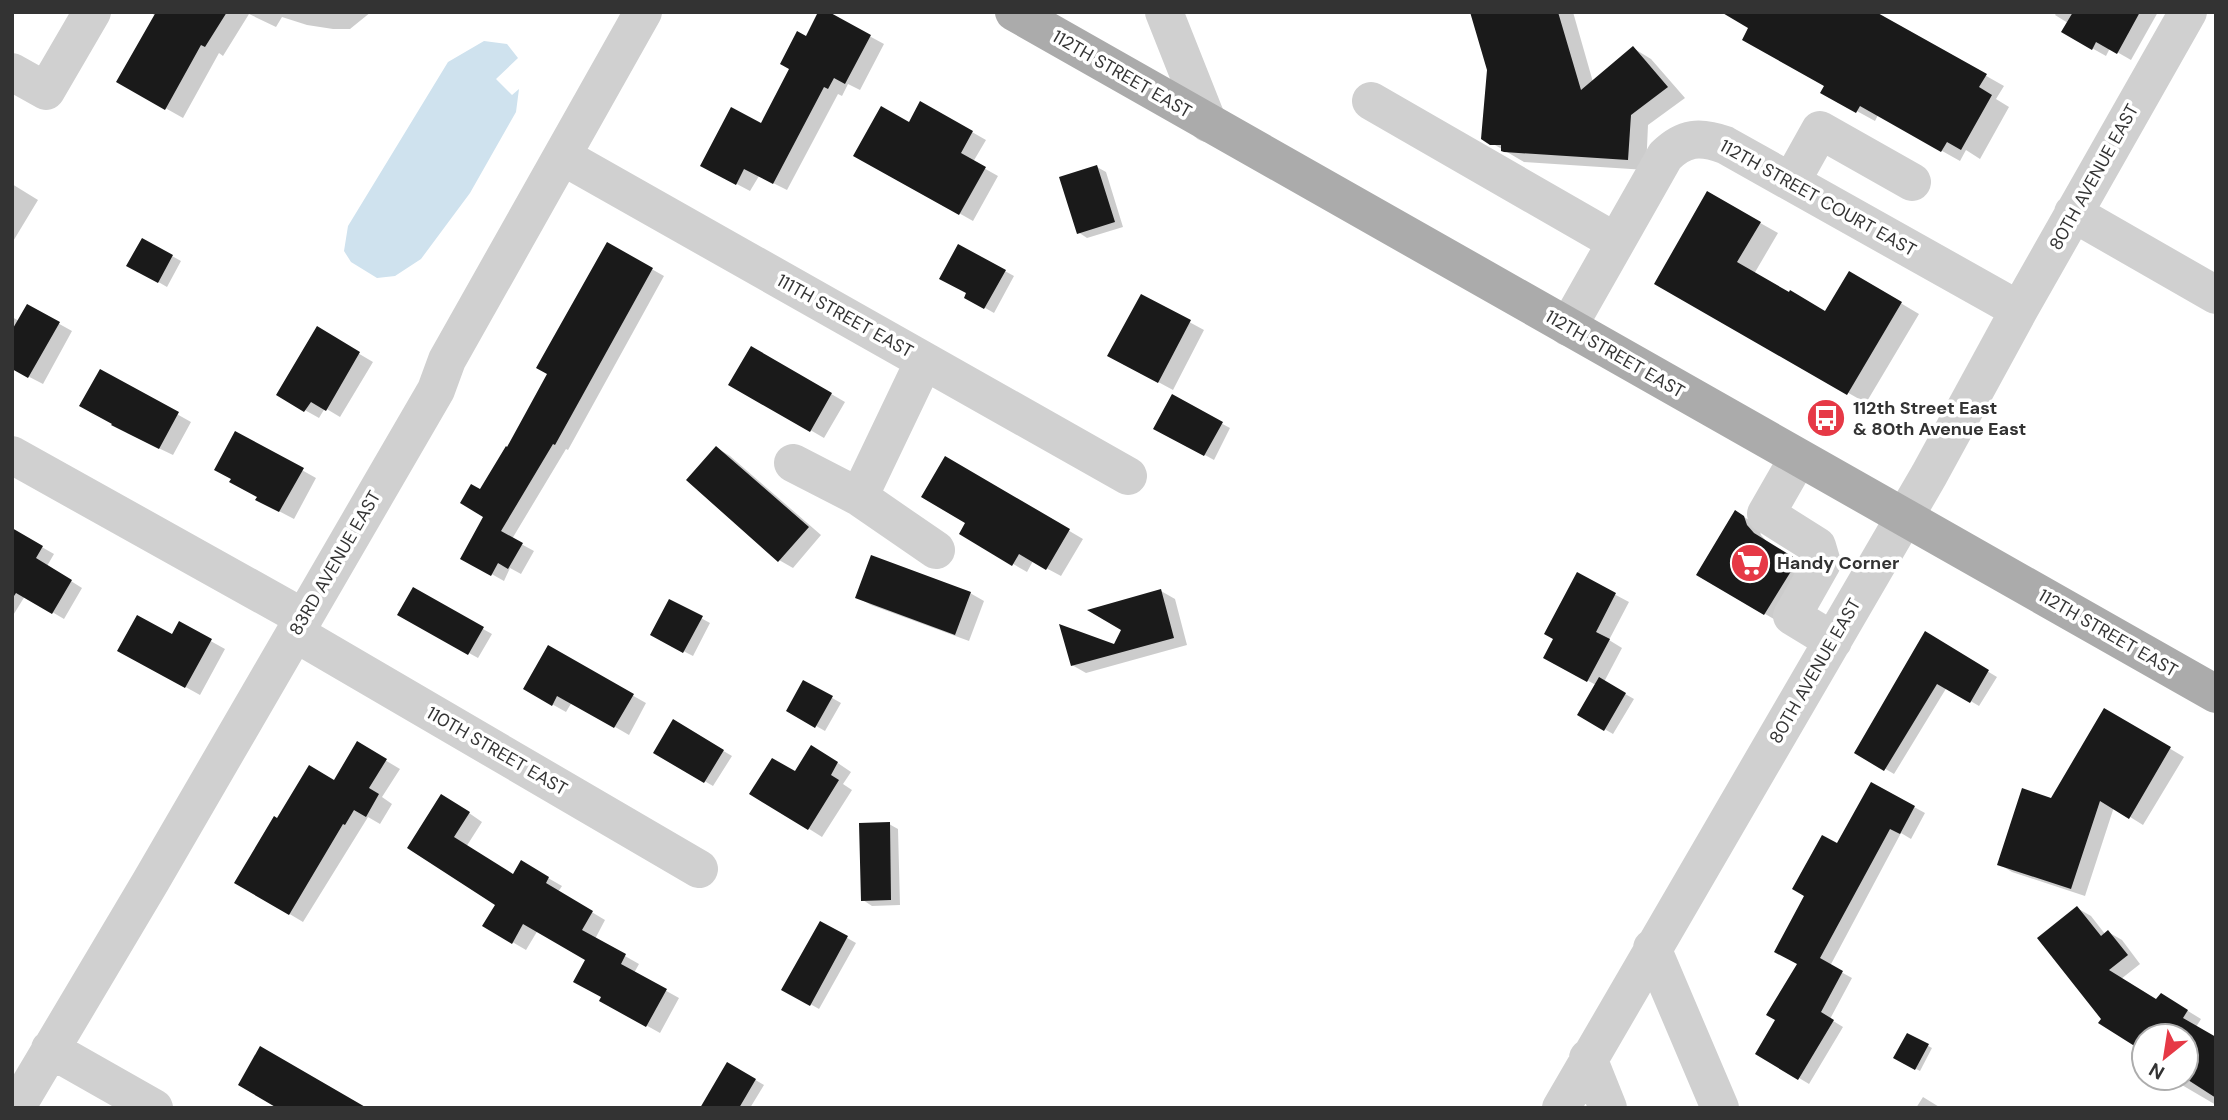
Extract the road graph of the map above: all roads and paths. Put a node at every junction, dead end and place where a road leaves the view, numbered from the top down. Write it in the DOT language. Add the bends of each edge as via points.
graph roads {
  1 [pos="92,12"];
  2 [pos="643,12"];
  3 [pos="1014,12"];
  4 [pos="1164,12"];
  5 [pos="2188,12"];
  6 [pos="12,72"];
  7 [pos="1371,101"];
  8 [pos="1208,123"];
  9 [pos="562,156"];
  10 [pos="1791,182"];
  11 [pos="1912,182"];
  12 [pos="2073,213"];
  13 [pos="1616,242"];
  14 [pos="2216,295"];
  15 [pos="2019,310"];
  16 [pos="1568,327"];
  17 [pos="924,361"];
  18 [pos="12,456"];
  19 [pos="1798,458"];
  20 [pos="793,463"];
  21 [pos="1128,476"];
  22 [pos="859,497"];
  23 [pos="1904,518"];
  24 [pos="936,550"];
  25 [pos="299,626"];
  26 [pos="1833,641"];
  27 [pos="2216,694"];
  28 [pos="699,869"];
  29 [pos="1652,948"];
  30 [pos="50,1049"];
  31 [pos="1588,1058"];
  32 [pos="16,1108"];
  33 [pos="154,1108"];
  34 [pos="1560,1108"];
  35 [pos="1608,1108"];
  36 [pos="1720,1108"];
  1 -- 6 [label="street" via="46,91"];
  2 -- 9 [label="street, 83RD AVENUE EAST"];
  3 -- 8 [label="main road, 112TH STREET EAST"];
  4 -- 8 [label="street"];
  5 -- 12 [label="street, 80TH AVENUE EAST"];
  7 -- 13 [label="street"];
  8 -- 16 [label="main road, 112TH STREET EAST"];
  9 -- 17 [label="street, 111TH STREET EAST"];
  9 -- 25 [label="street, 83RD AVENUE EAST" via="447,360 436,390"];
  10 -- 11 [label="street" via="1820,130"];
  10 -- 13 [label="street, 112TH STREET COURT EAST" via="1708,138 1677,144 1665,156"];
  10 -- 15 [label="street, 112TH STREET COURT EAST"];
  12 -- 14 [label="street"];
  12 -- 15 [label="street, 80TH AVENUE EAST"];
  13 -- 16 [label="street, 112TH STREET COURT EAST"];
  15 -- 23 [label="street, 80TH AVENUE EAST"];
  16 -- 19 [label="main road, 112TH STREET EAST"];
  17 -- 21 [label="street, 111TH STREET EAST"];
  17 -- 22 [label="street"];
  18 -- 25 [label="street, 110TH STREET EAST"];
  19 -- 23 [label="main road, 112TH STREET EAST"];
  19 -- 26 [label="street" via="1766,514 1817,545 1822,563 1792,616"];
  20 -- 22 [label="street"];
  22 -- 24 [label="street"];
  23 -- 26 [label="street, 80TH AVENUE EAST"];
  23 -- 27 [label="main road, 112TH STREET EAST"];
  25 -- 28 [label="street, 110TH STREET EAST"];
  25 -- 30 [label="street, 83RD AVENUE EAST"];
  26 -- 29 [label="street, 80TH AVENUE EAST"];
  29 -- 31 [label="street, 80TH AVENUE EAST"];
  29 -- 36 [label="street"];
  30 -- 32 [label="street, 83RD AVENUE EAST"];
  30 -- 33 [label="street"];
  31 -- 34 [label="street, 80TH AVENUE EAST"];
  31 -- 35 [label="street"];
}
